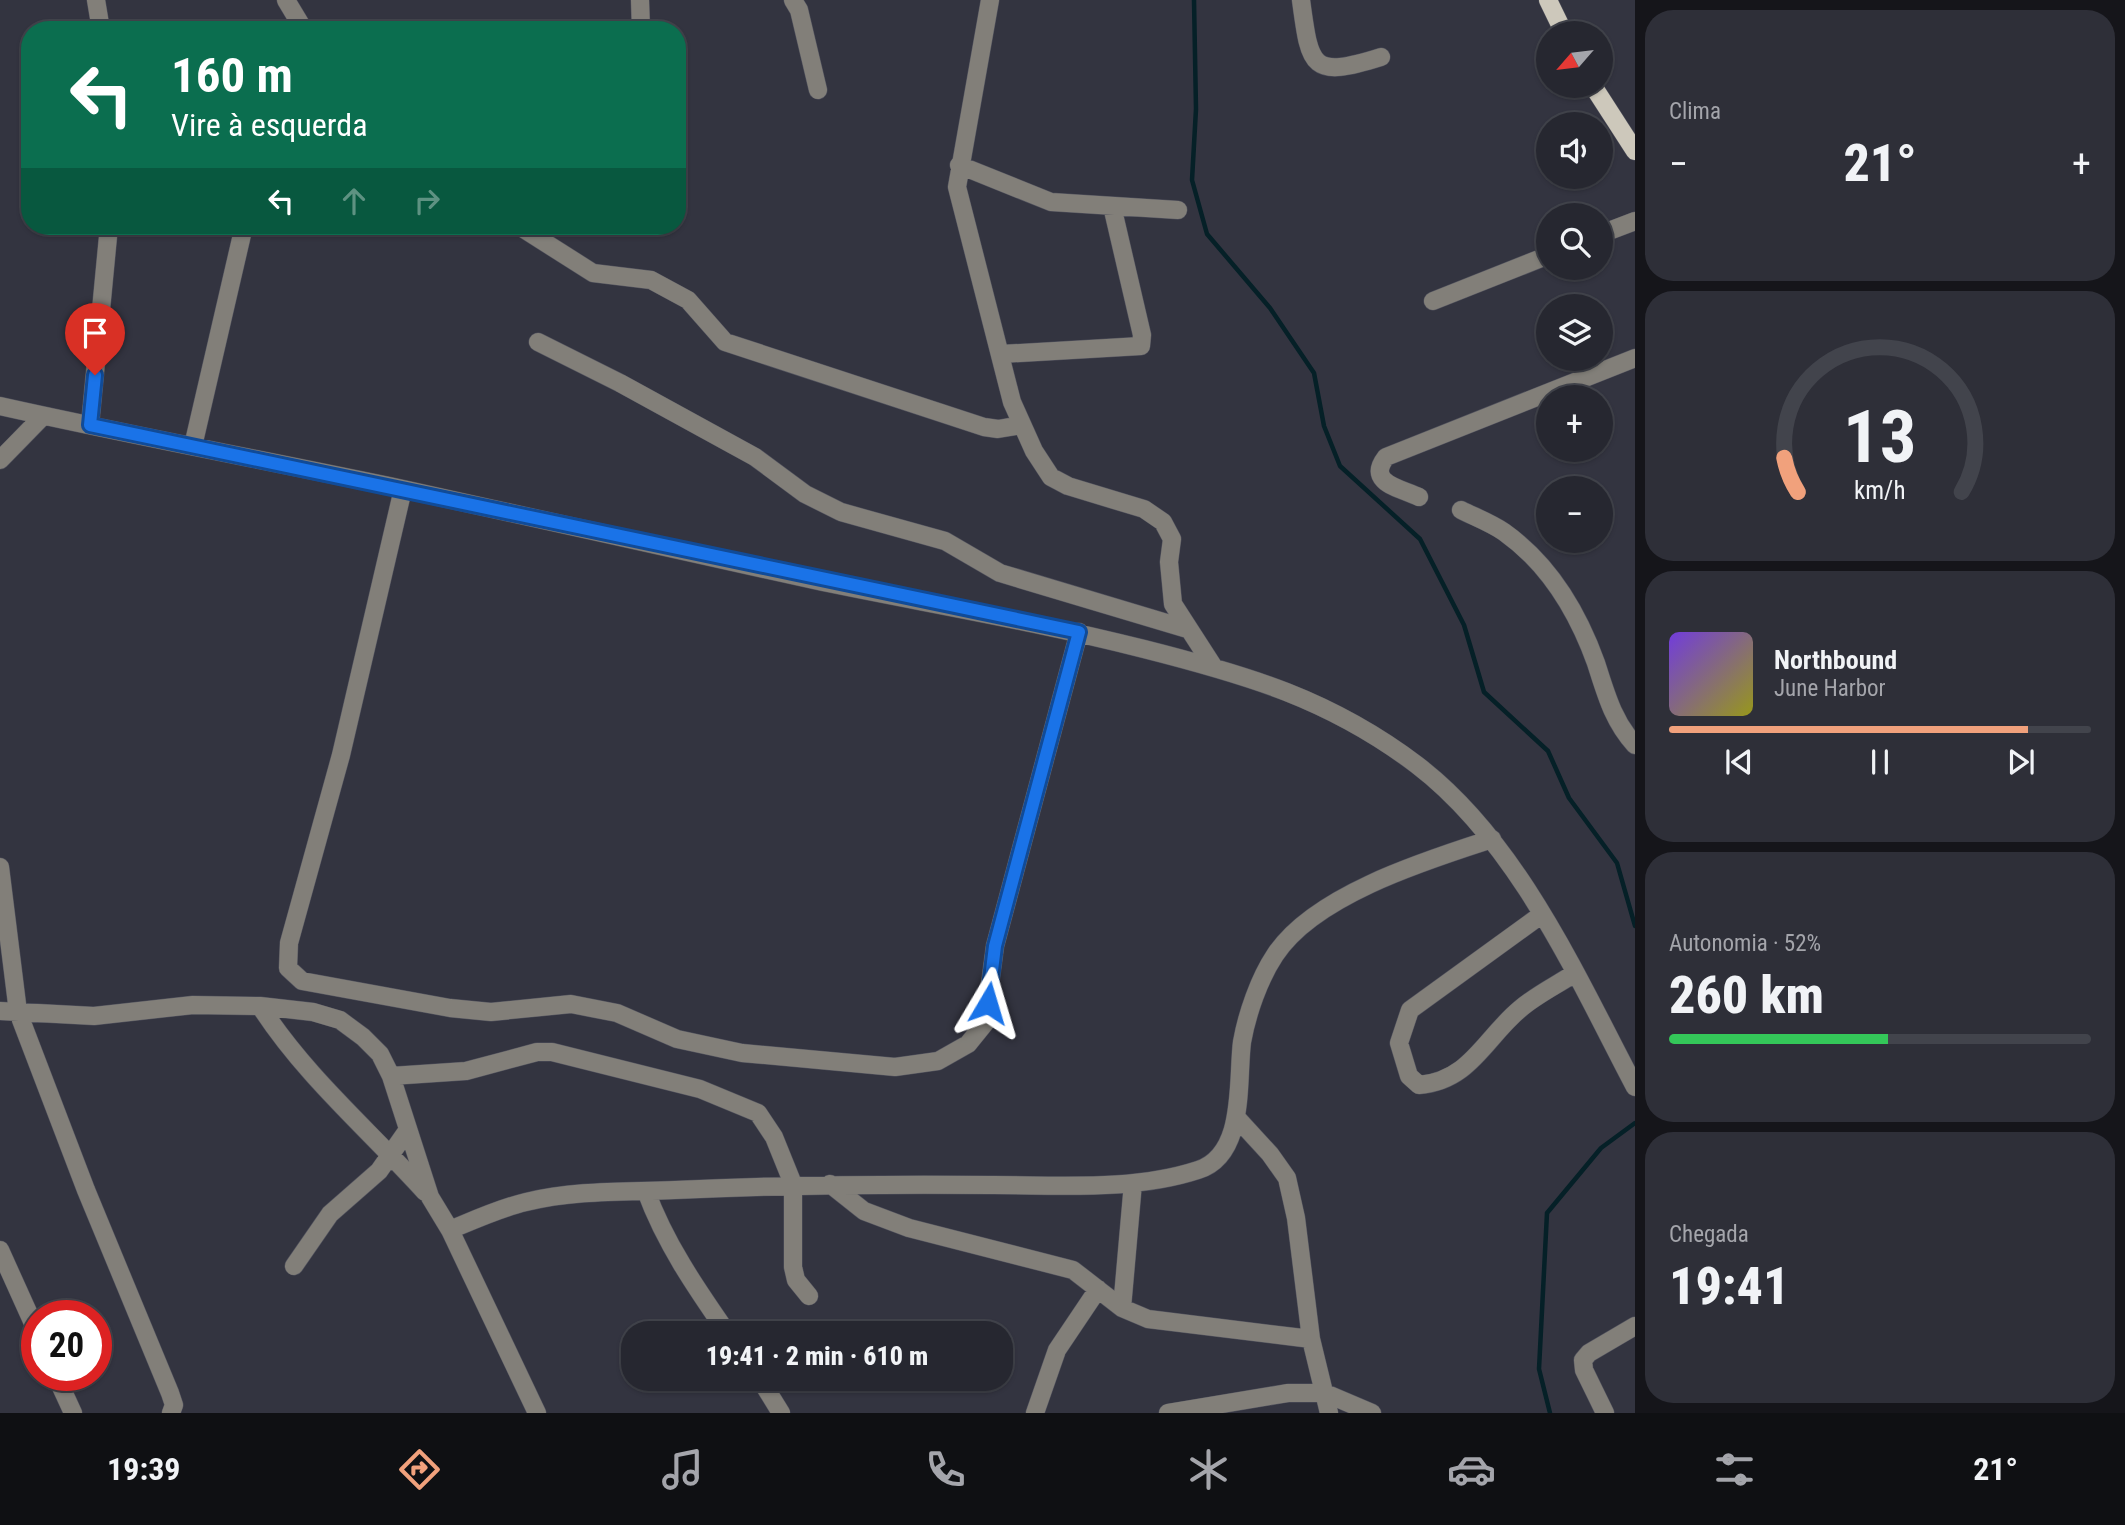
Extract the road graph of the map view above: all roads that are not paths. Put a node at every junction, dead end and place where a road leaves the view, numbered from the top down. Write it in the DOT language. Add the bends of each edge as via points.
graph roads {
  1 [pos="96,0"];
  2 [pos="286,0"];
  3 [pos="640,0"];
  4 [pos="793,0"];
  5 [pos="990,0"];
  6 [pos="1301,0"];
  7 [pos="1548,0"];
  8 [pos="100,21"];
  9 [pos="299,21"];
  10 [pos="641,21"];
  11 [pos="1558,21"];
  12 [pos="1381,57"];
  13 [pos="818,90"];
  14 [pos="1601,98"];
  15 [pos="1635,151"];
  16 [pos="960,165"];
  17 [pos="1112,206"];
  18 [pos="1178,210"];
  19 [pos="1635,221"];
  20 [pos="1613,229"];
  21 [pos="108,235"];
  22 [pos="242,235"];
  23 [pos="533,235"];
  24 [pos="1536,260"];
  25 [pos="1433,301"];
  26 [pos="538,342"];
  27 [pos="1001,354"];
  28 [pos="1635,358"];
  29 [pos="0,406"];
  30 [pos="43,416"];
  31 [pos="90,425"];
  32 [pos="1021,425"];
  33 [pos="193,446"];
  34 [pos="0,460"];
  35 [pos="403,489"];
  36 [pos="1419,497"];
  37 [pos="1461,510"];
  38 [pos="1186,628"];
  39 [pos="1079,632"];
  40 [pos="1213,666"];
  41 [pos="1635,746"];
  42 [pos="1492,838"];
  43 [pos="0,867"];
  44 [pos="1541,915"];
  45 [pos="1575,973"];
  46 [pos="260,1006"];
  47 [pos="9,1011"];
  48 [pos="391,1076"];
  49 [pos="1635,1087"];
  50 [pos="1236,1117"];
  51 [pos="407,1131"];
  52 [pos="390,1155"];
  53 [pos="1133,1183"];
  54 [pos="793,1184"];
  55 [pos="830,1184"];
  56 [pos="646,1191"];
  57 [pos="430,1197"];
  58 [pos="450,1230"];
  59 [pos="0,1250"];
  60 [pos="294,1266"];
  61 [pos="1098,1289"];
  62 [pos="809,1296"];
  63 [pos="23,1300"];
  64 [pos="1122,1308"];
  65 [pos="719,1321"];
  66 [pos="1635,1326"];
  67 [pos="1311,1339"];
  68 [pos="63,1391"];
  69 [pos="767,1391"];
  70 [pos="1325,1393"];
  71 [pos="73,1413"];
  72 [pos="171,1413"];
  73 [pos="537,1413"];
  74 [pos="781,1413"];
  75 [pos="1035,1413"];
  76 [pos="1168,1413"];
  77 [pos="1329,1413"];
  78 [pos="1372,1413"];
  79 [pos="1605,1413"];
  1 -- 8 [label="street"];
  2 -- 9 [label="street"];
  3 -- 10 [label="street"];
  4 -- 13 [label="street"];
  5 -- 16 [label="street"];
  6 -- 12 [label="street" via="1307,44 1319,64 1343,69"];
  7 -- 11 [label="main road"];
  14 -- 15 [label="main road"];
  16 -- 17 [label="street" via="1051,202"];
  16 -- 27 [label="street" via="961,210"];
  17 -- 18 [label="street"];
  17 -- 27 [label="street" via="1141,346"];
  19 -- 20 [label="street"];
  21 -- 31 [label="street"];
  22 -- 33 [label="street"];
  23 -- 32 [label="street" via="593,273 651,280 688,300 725,342 984,427"];
  24 -- 25 [label="street"];
  26 -- 38 [label="street" via="755,457 805,494 841,512 945,541 1000,573"];
  27 -- 32 [label="street"];
  28 -- 36 [label="street" via="1386,457 1379,466 1384,481"];
  29 -- 30 [label="street"];
  30 -- 31 [label="street"];
  30 -- 34 [label="street"];
  31 -- 33 [label="street"];
  32 -- 38 [label="street" via="1051,477 1144,509 1163,522 1172,539 1173,604"];
  33 -- 35 [label="street"];
  35 -- 39 [label="street" via="825,582"];
  35 -- 39 [label="street" via="341,755 289,943 288,968 302,981 491,1012 571,1004 617,1013 677,1039 742,1053 895,1067 938,1060 968,1044 985,1023 995,946"];
  37 -- 41 [label="street" via="1503,531 1547,573 1581,625 1613,715"];
  38 -- 40 [label="street"];
  39 -- 40 [label="street"];
  40 -- 42 [label="street" via="1271,684 1351,720 1418,765"];
  42 -- 44 [label="street"];
  42 -- 50 [label="street" via="1350,894 1304,924 1276,953 1259,986 1243,1040"];
  43 -- 47 [label="street"];
  44 -- 45 [label="street"];
  44 -- 45 [label="street" via="1410,1010 1399,1043 1409,1076 1419,1085 1440,1083 1483,1051 1522,1007"];
  45 -- 49 [label="street"];
  46 -- 47 [label="street" via="193,1005 94,1016"];
  46 -- 48 [label="street" via="340,1020 380,1054"];
  46 -- 52 [label="street" via="313,1078"];
  47 -- 72 [label="street" via="170,1393"];
  48 -- 51 [label="street"];
  48 -- 54 [label="street" via="466,1071 552,1052 700,1089 758,1113 774,1137"];
  50 -- 53 [label="street" via="1224,1151 1202,1170"];
  50 -- 67 [label="street" via="1287,1178"];
  51 -- 52 [label="street"];
  51 -- 57 [label="street"];
  52 -- 57 [label="street"];
  52 -- 60 [label="street" via="363,1188 330,1214"];
  53 -- 55 [label="street"];
  53 -- 64 [label="street"];
  54 -- 55 [label="street"];
  54 -- 56 [label="street"];
  54 -- 62 [label="street" via="793,1267 796,1280"];
  55 -- 61 [label="street" via="864,1211 932,1234 1073,1270"];
  56 -- 58 [label="street" via="581,1192 524,1202"];
  56 -- 65 [label="street" via="681,1265"];
  57 -- 58 [label="street"];
  58 -- 73 [label="street"];
  59 -- 63 [label="street"];
  61 -- 64 [label="street"];
  61 -- 75 [label="street" via="1057,1350"];
  64 -- 67 [label="street" via="1147,1319"];
  66 -- 79 [label="street" via="1583,1360"];
  67 -- 70 [label="street"];
  68 -- 71 [label="street"];
  69 -- 74 [label="street"];
  70 -- 76 [label="street" via="1288,1393"];
  70 -- 77 [label="street"];
  70 -- 78 [label="street"];
}
